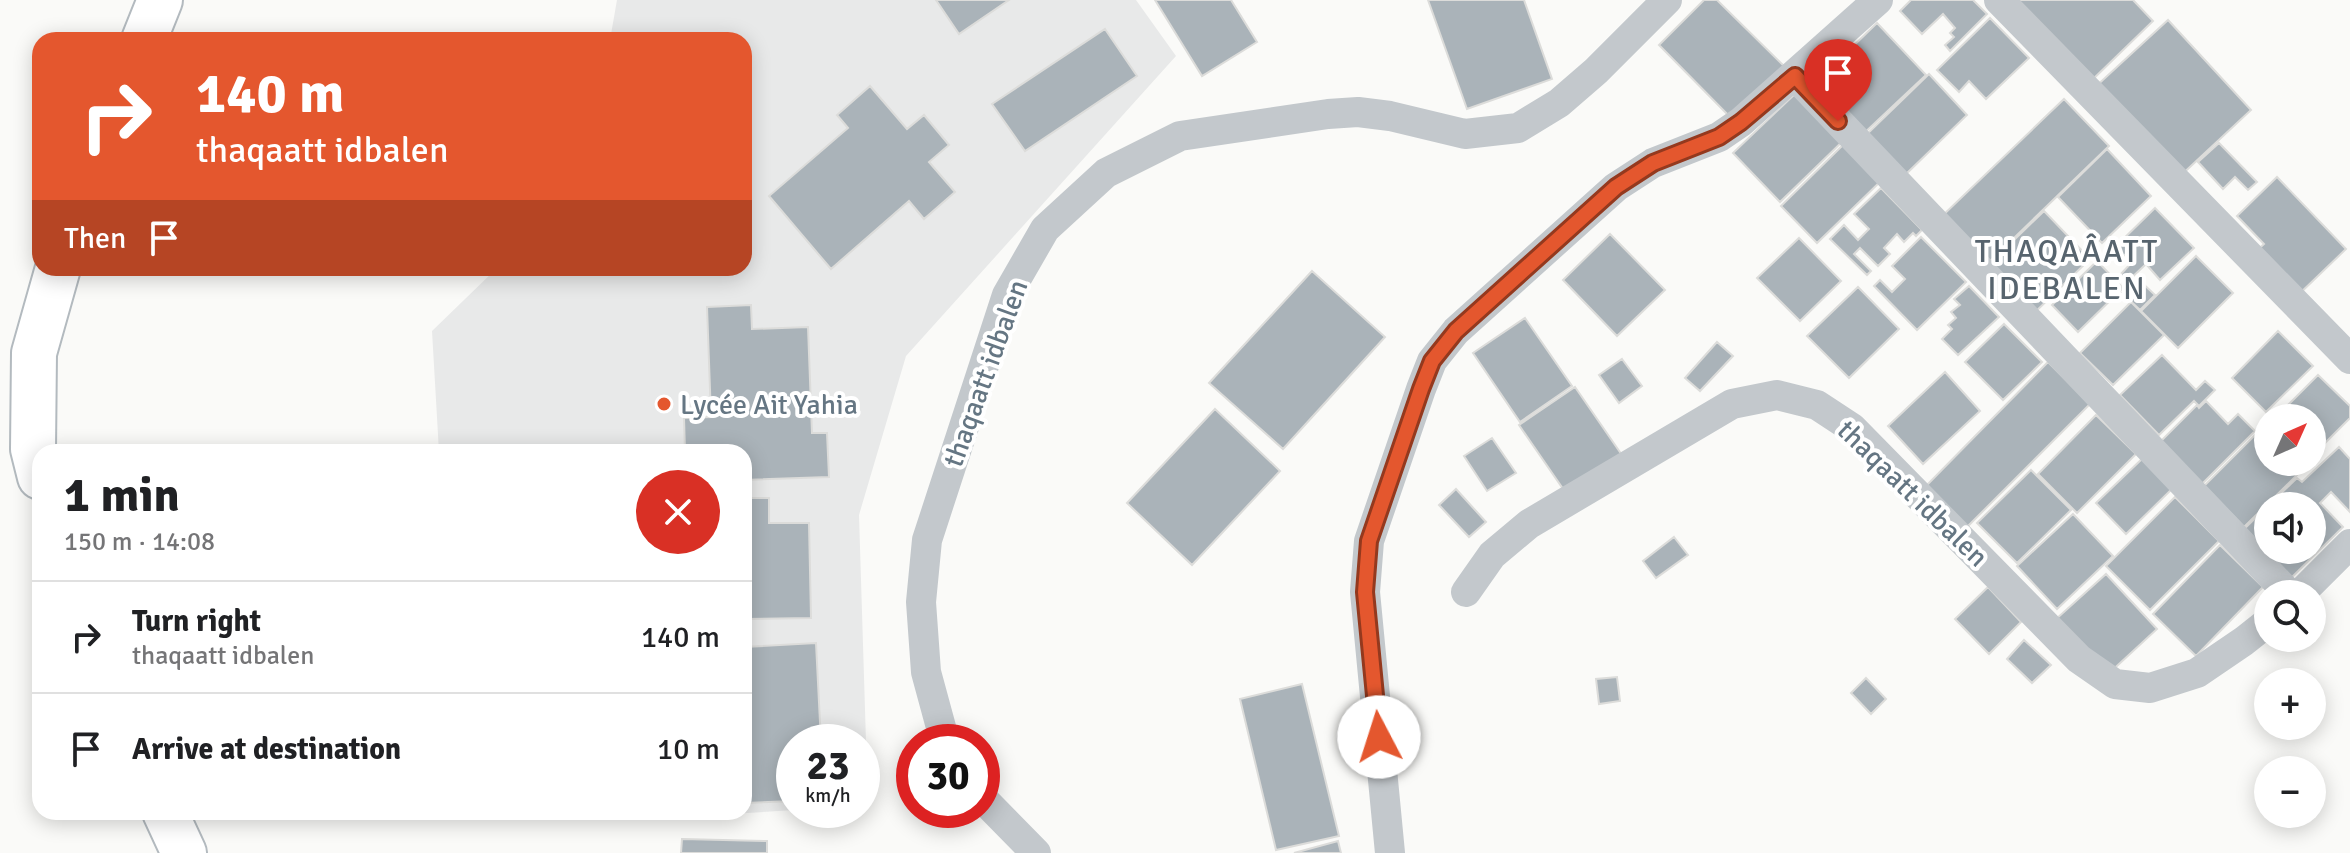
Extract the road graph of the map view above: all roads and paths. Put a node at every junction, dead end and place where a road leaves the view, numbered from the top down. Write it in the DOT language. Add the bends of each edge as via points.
graph roads {
  1 [pos="160,0"];
  2 [pos="1667,0"];
  3 [pos="1878,0"];
  4 [pos="1999,0"];
  5 [pos="147,32"];
  6 [pos="1795,76"];
  7 [pos="56,276"];
  8 [pos="2350,359"];
  9 [pos="33,444"];
  10 [pos="2350,544"];
  11 [pos="2276,580"];
  12 [pos="2314,580"];
  13 [pos="1466,592"];
  14 [pos="2254,633"];
  15 [pos="940,724"];
  16 [pos="1000,816"];
  17 [pos="169,820"];
  18 [pos="184,853"];
  19 [pos="1036,853"];
  20 [pos="1390,853"];
  1 -- 5 [label="main road"];
  2 -- 15 [label="street, thaqaatt idbalen" via="1559,103 1518,128 1465,134 1358,112 1180,136 1106,173 1045,229 1007,295 927,540 921,602 926,672"];
  3 -- 6 [label="street"];
  4 -- 8 [label="street"];
  6 -- 11 [label="street"];
  6 -- 20 [label="street" via="1719,137 1653,163 1616,187 1456,331 1432,361 1369,541 1365,592"];
  7 -- 9 [label="main road" via="34,353"];
  10 -- 12 [label="street"];
  13 -- 14 [label="street, thaqaatt idbalen" via="1492,555 1529,524 1732,404 1777,395 1817,405 1852,428 2079,659 2115,684 2150,688 2197,673"];
  16 -- 19 [label="street"];
  17 -- 18 [label="main road"];
}
